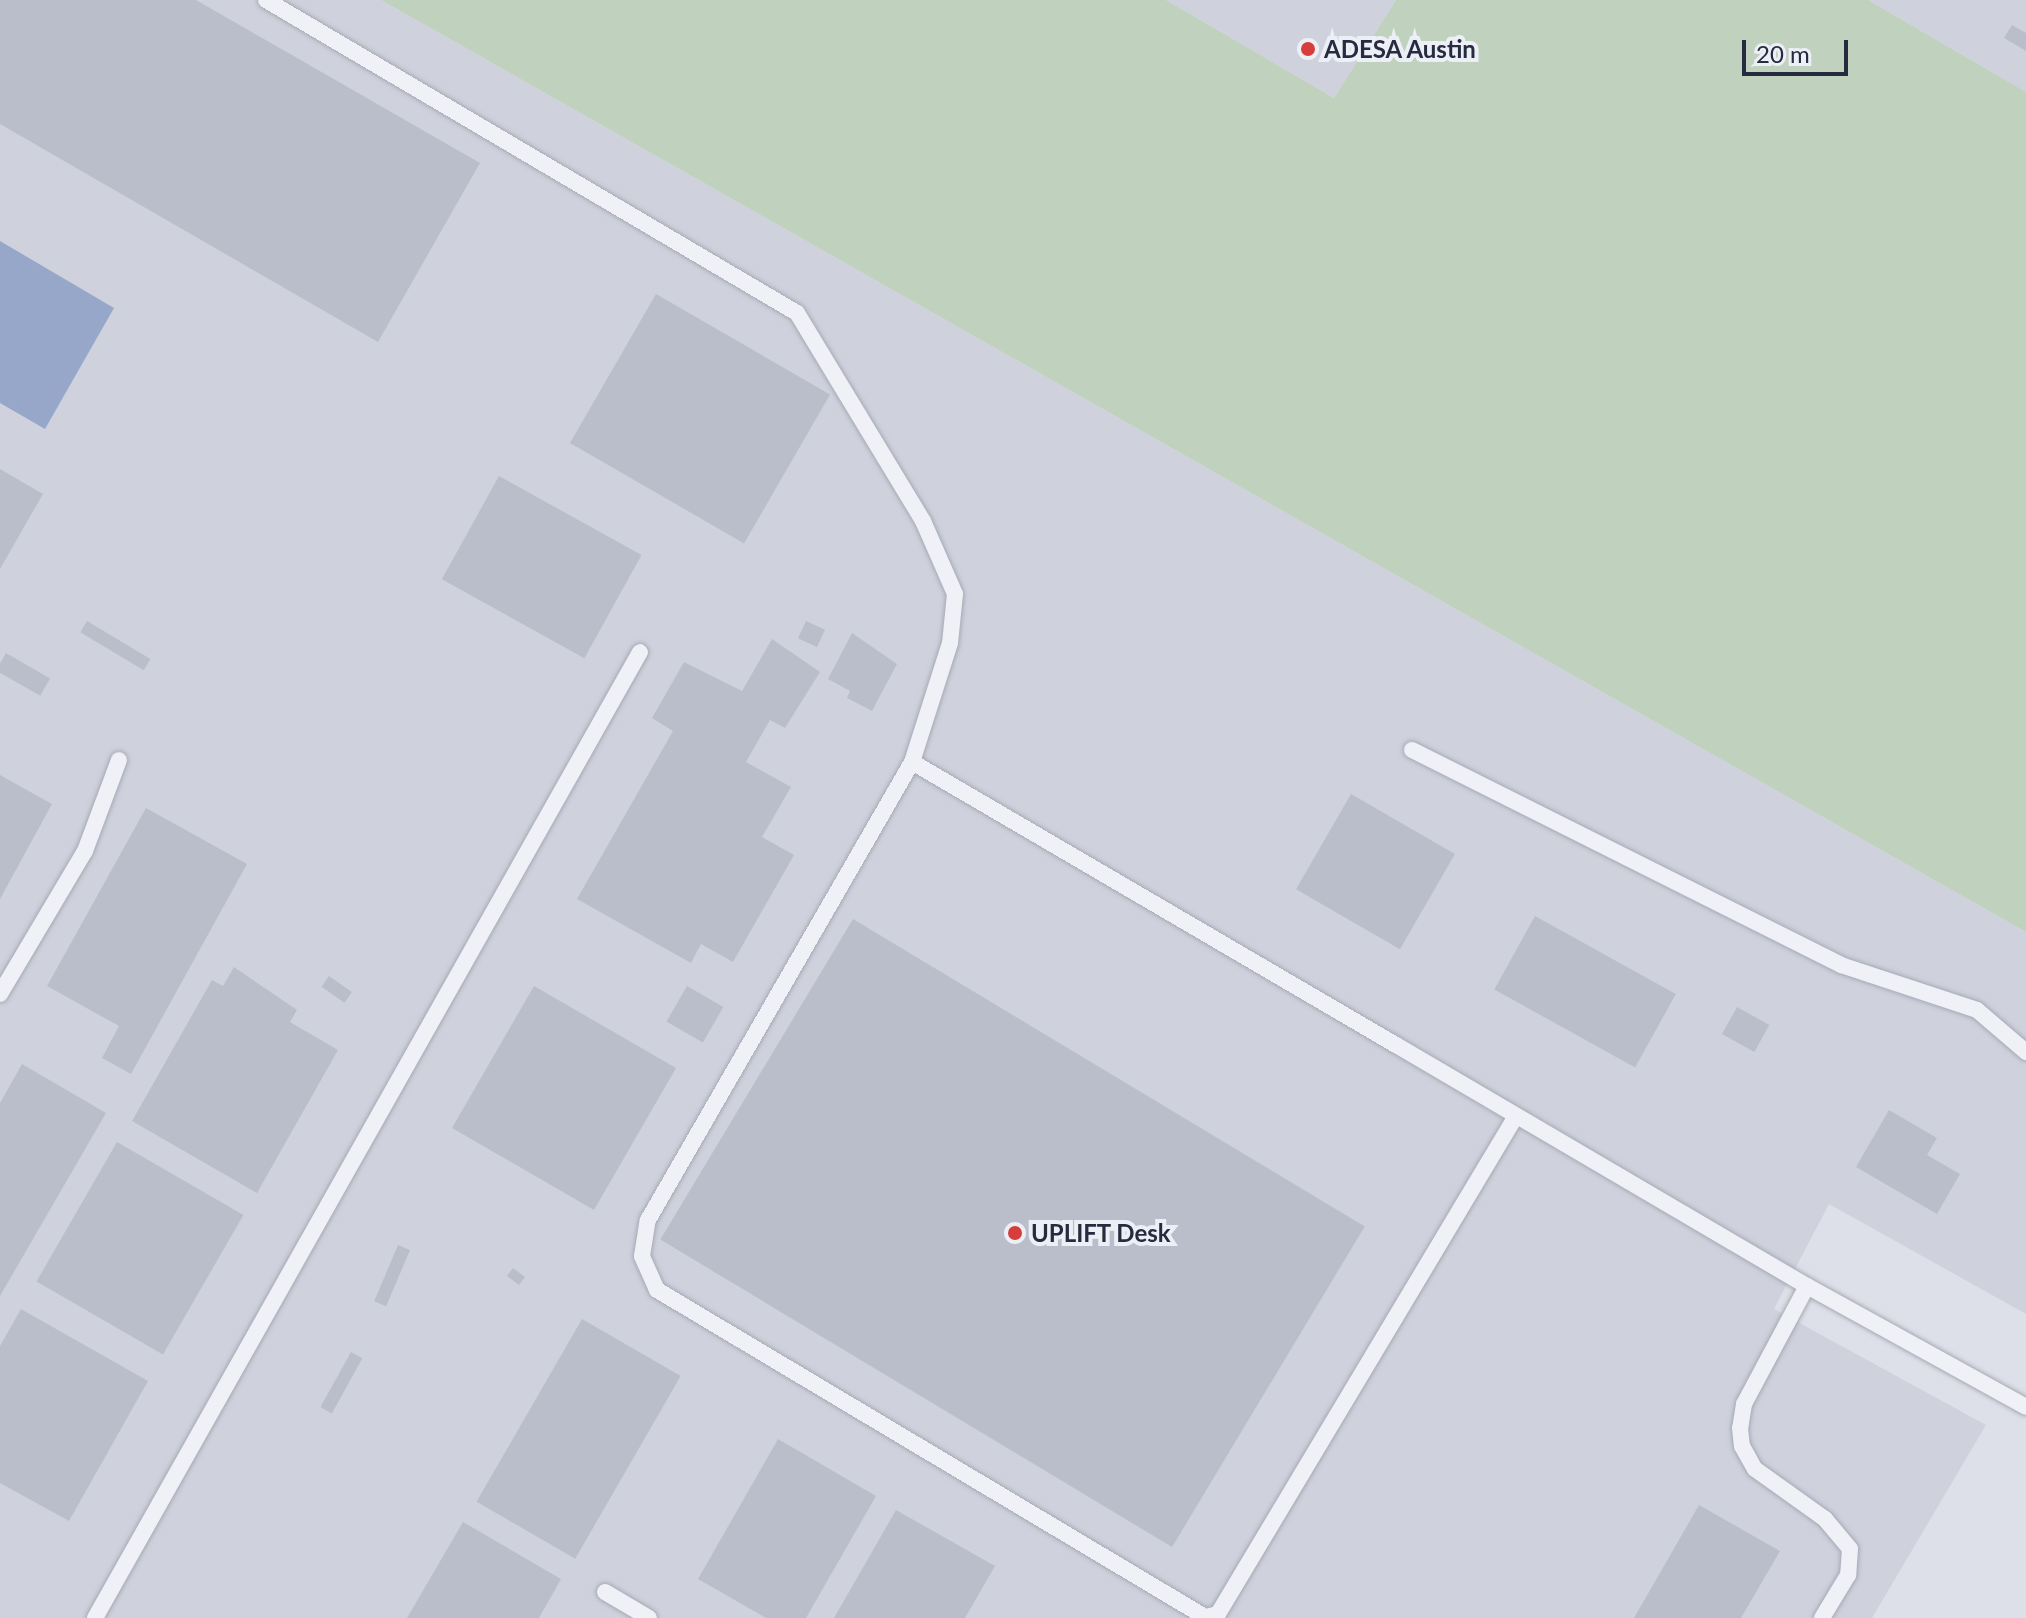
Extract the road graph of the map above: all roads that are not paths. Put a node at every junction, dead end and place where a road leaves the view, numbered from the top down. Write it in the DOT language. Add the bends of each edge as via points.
graph roads {
  1 [pos="266,0"];
  2 [pos="640,652"];
  3 [pos="1412,750"];
  4 [pos="119,760"];
  5 [pos="912,762"];
  6 [pos="0,994"];
  7 [pos="2026,1052"];
  8 [pos="1516,1116"];
  9 [pos="1807,1286"];
  10 [pos="2026,1407"];
  11 [pos="605,1592"];
  12 [pos="95,1618"];
  13 [pos="649,1618"];
  14 [pos="1822,1618"];
  1 -- 5 [label="lane" via="797,313 923,521 955,594 950,643"];
  2 -- 12 [label="lane"];
  3 -- 7 [label="lane" via="1841,965 1977,1010"];
  4 -- 6 [label="lane" via="85,851"];
  5 -- 8 [label="lane"];
  5 -- 8 [label="lane" via="648,1220 642,1256 657,1290 1182,1605 1205,1617 1218,1614"];
  8 -- 9 [label="lane"];
  9 -- 10 [label="lane"];
  9 -- 14 [label="lane" via="1744,1404 1740,1428 1742,1446 1755,1469 1825,1519 1850,1549 1848,1575"];
  11 -- 13 [label="lane"];
}
